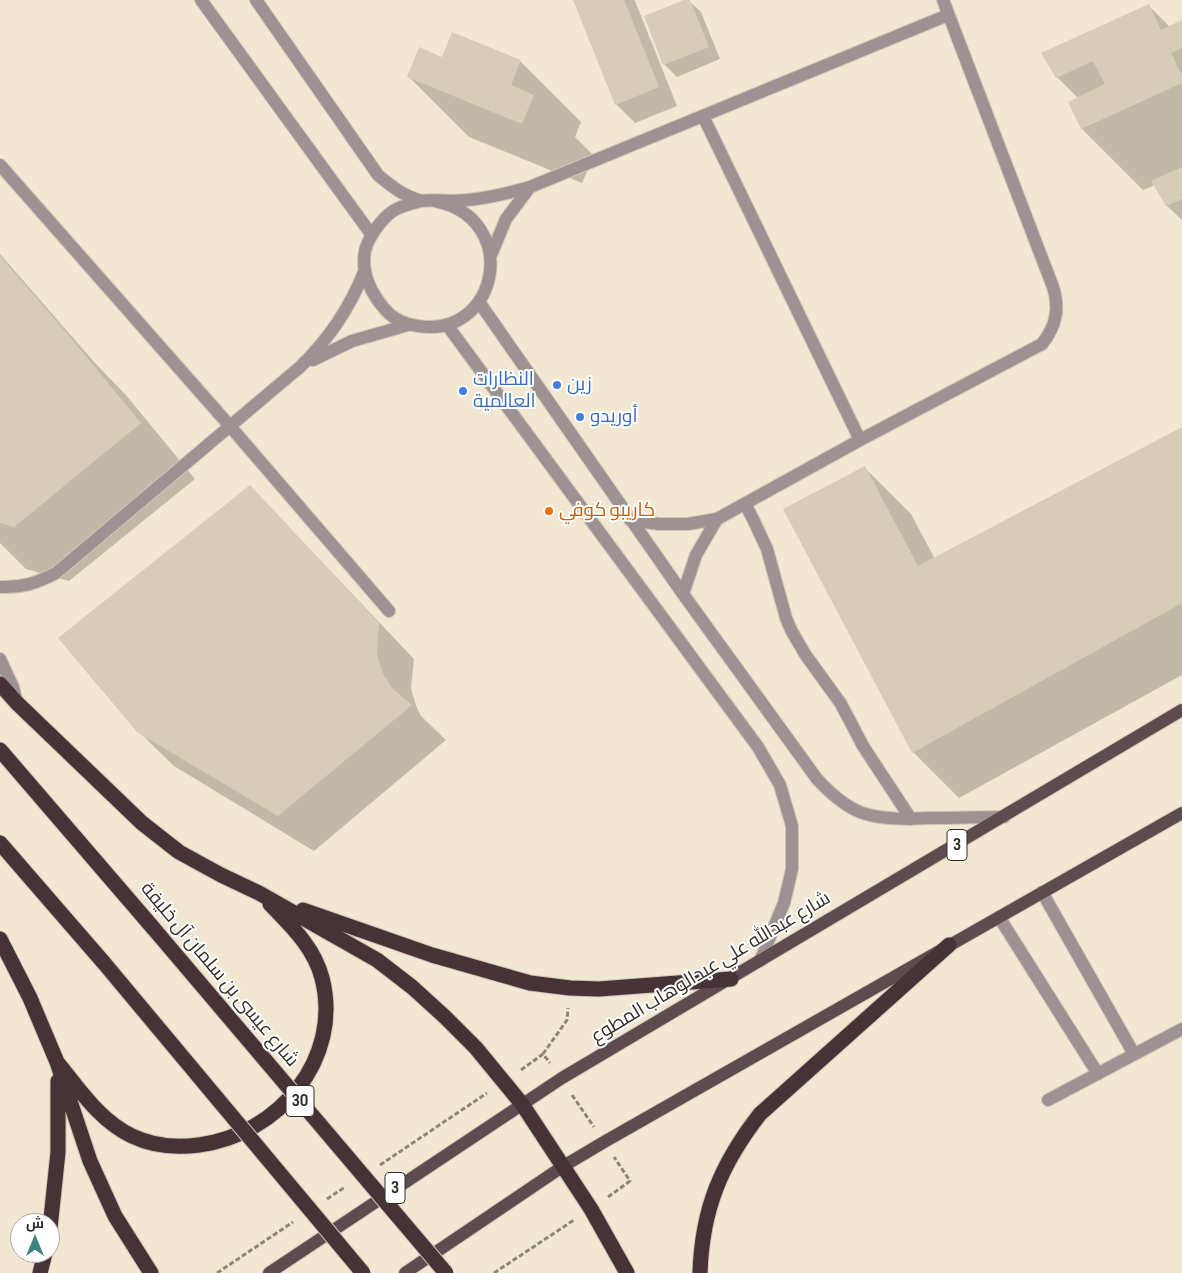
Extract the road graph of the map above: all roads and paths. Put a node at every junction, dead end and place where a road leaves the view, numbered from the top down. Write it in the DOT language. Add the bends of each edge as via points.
graph roads {
  1 [pos="201,0"];
  2 [pos="256,0"];
  3 [pos="943,0"];
  4 [pos="948,14"];
  5 [pos="703,116"];
  6 [pos="0,165"];
  7 [pos="530,187"];
  8 [pos="428,201"];
  9 [pos="372,234"];
  10 [pos="491,255"];
  11 [pos="364,272"];
  12 [pos="480,302"];
  13 [pos="408,325"];
  14 [pos="447,325"];
  15 [pos="300,367"];
  16 [pos="229,425"];
  17 [pos="860,440"];
  18 [pos="745,504"];
  19 [pos="630,520"];
  20 [pos="717,520"];
  21 [pos="0,587"];
  22 [pos="683,594"];
  23 [pos="388,610"];
  24 [pos="0,659"];
  25 [pos="0,684"];
  26 [pos="17,703"];
  27 [pos="1182,710"];
  28 [pos="0,750"];
  29 [pos="1182,813"];
  30 [pos="1004,817"];
  31 [pos="911,819"];
  32 [pos="0,843"];
  33 [pos="1042,892"];
  34 [pos="259,893"];
  35 [pos="999,917"];
  36 [pos="0,939"];
  37 [pos="949,945"];
  38 [pos="760,961"];
  39 [pos="731,978"];
  40 [pos="570,988"];
  41 [pos="1182,1029"];
  42 [pos="543,1054"];
  43 [pos="1134,1054"];
  44 [pos="57,1062"];
  45 [pos="1098,1074"];
  46 [pos="1048,1100"];
  47 [pos="522,1104"];
  48 [pos="562,1167"];
  49 [pos="52,1213"];
  50 [pos="151,1273"];
  51 [pos="269,1273"];
  52 [pos="363,1273"];
  53 [pos="405,1273"];
  54 [pos="446,1273"];
  55 [pos="627,1273"];
  56 [pos="700,1273"];
  1 -- 9 [label="street"];
  2 -- 8 [label="street" via="378,175 407,196"];
  3 -- 4 [label="street"];
  4 -- 5 [label="street"];
  4 -- 17 [label="street" via="1053,287 1057,299 1055,324 1042,344"];
  5 -- 7 [label="street"];
  5 -- 17 [label="street"];
  6 -- 16 [label="street"];
  7 -- 8 [label="street" via="483,198"];
  7 -- 10 [label="street" via="506,219"];
  8 -- 9 [label="street" via="393,211"];
  8 -- 10 [label="street" via="448,204 472,219 481,229"];
  9 -- 11 [label="street" via="365,251"];
  10 -- 12 [label="street" via="491,271"];
  11 -- 13 [label="street" via="376,299 390,316"];
  11 -- 15 [label="street" via="344,314 322,345"];
  12 -- 14 [label="street" via="465,316"];
  12 -- 19 [label="street"];
  13 -- 14 [label="street" via="427,328"];
  13 -- 15 [label="street" via="352,341"];
  14 -- 38 [label="street" via="758,748 780,786 792,826 792,869 784,903"];
  15 -- 16 [label="street"];
  16 -- 21 [label="street" via="56,573 29,585"];
  16 -- 23 [label="street"];
  17 -- 18 [label="street"];
  18 -- 20 [label="street"];
  18 -- 31 [label="street" via="767,549 791,630 841,704 863,746"];
  19 -- 20 [label="street" via="688,524"];
  19 -- 22 [label="street"];
  20 -- 22 [label="street" via="696,555"];
  22 -- 31 [label="street" via="830,793 866,814"];
  24 -- 26 [label="street"];
  25 -- 26 [label="highway"];
  26 -- 34 [label="highway" via="142,824 179,852"];
  27 -- 30 [label="main road, شارع عبدالله علي عبدالوهاب المطوع / 3"];
  28 -- 54 [label="highway, شارع عيسى بن سلمان آل خليفة / 30, bridge"];
  29 -- 33 [label="main road"];
  30 -- 31 [label="street"];
  30 -- 38 [label="main road, شارع عبدالله علي عبدالوهاب المطوع / 3"];
  32 -- 52 [label="highway, bridge"];
  33 -- 35 [label="main road"];
  33 -- 43 [label="street"];
  34 -- 40 [label="highway" via="432,955 530,983"];
  34 -- 44 [label="highway" via="306,943 322,976 326,994 324,1030 310,1070 286,1104 270,1118 246,1132 212,1144 171,1147 151,1144 114,1126"];
  34 -- 47 [label="highway" via="377,960 412,987 476,1048"];
  35 -- 37 [label="main road"];
  35 -- 45 [label="street"];
  36 -- 44 [label="highway"];
  37 -- 48 [label="main road"];
  37 -- 56 [label="highway" via="760,1114 726,1164 714,1192 706,1221"];
  38 -- 39 [label="main road, شارع عبدالله علي عبدالوهاب المطوع / 3"];
  39 -- 40 [label="highway" via="599,989"];
  39 -- 47 [label="main road, شارع عبدالله علي عبدالوهاب المطوع / 3"];
  40 -- 42 [label="path" via="566,1020"];
  41 -- 43 [label="street"];
  43 -- 45 [label="street"];
  44 -- 49 [label="highway" via="58,1152"];
  44 -- 50 [label="highway" via="93,1168 114,1216"];
  45 -- 46 [label="street"];
  47 -- 48 [label="highway"];
  47 -- 51 [label="main road, شارع عبدالله علي عبدالوهاب المطوع / 3"];
  48 -- 53 [label="main road"];
  48 -- 55 [label="highway"];
}
